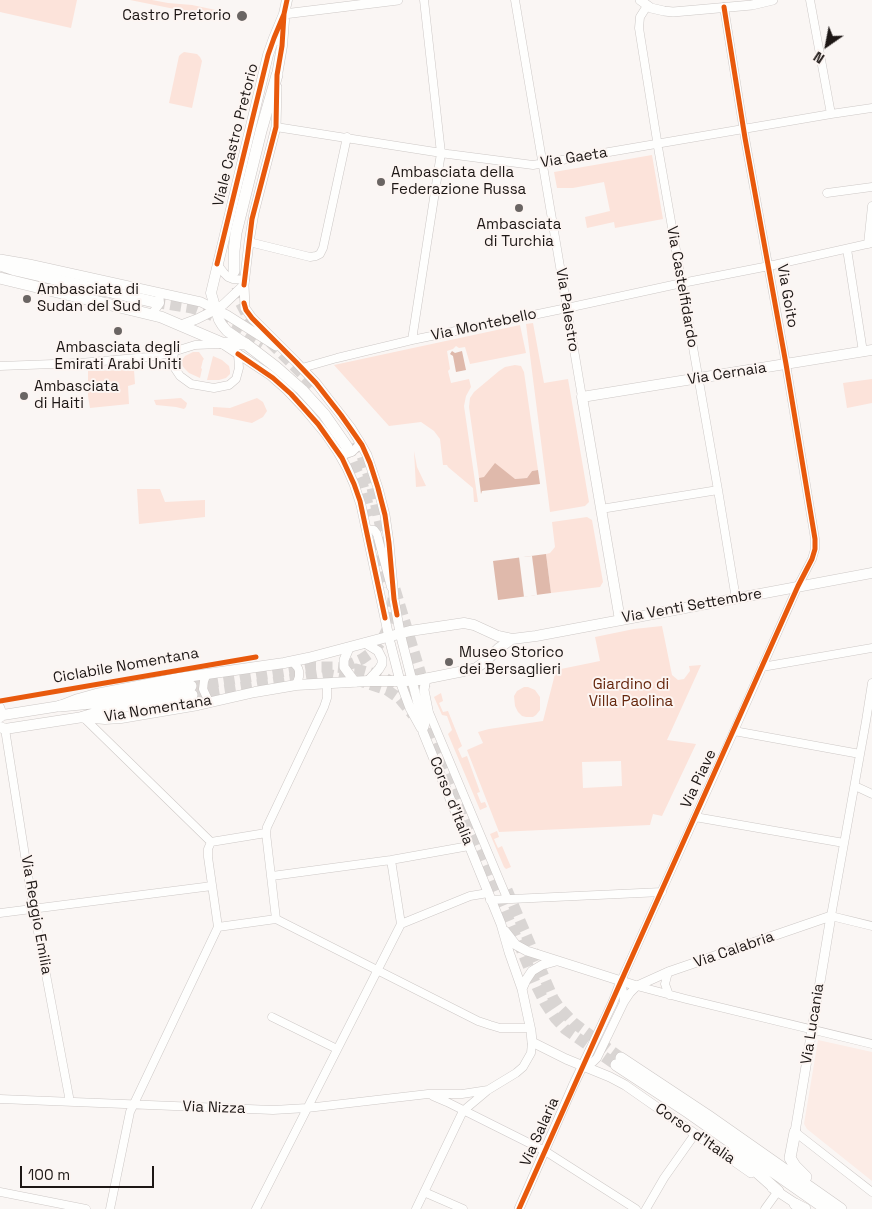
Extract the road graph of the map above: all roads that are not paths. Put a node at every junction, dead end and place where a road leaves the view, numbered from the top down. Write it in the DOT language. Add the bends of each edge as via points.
graph roads {
  1 [pos="288,0"];
  2 [pos="398,0"];
  3 [pos="424,0"];
  4 [pos="515,0"];
  5 [pos="773,0"];
  6 [pos="810,0"];
  7 [pos="643,3"];
  8 [pos="724,7"];
  9 [pos="284,14"];
  10 [pos="277,76"];
  11 [pos="872,108"];
  12 [pos="831,114"];
  13 [pos="276,127"];
  14 [pos="744,130"];
  15 [pos="347,137"];
  16 [pos="657,144"];
  17 [pos="441,152"];
  18 [pos="543,164"];
  19 [pos="872,187"];
  20 [pos="827,193"];
  21 [pos="872,206"];
  22 [pos="249,242"];
  23 [pos="870,244"];
  24 [pos="847,249"];
  25 [pos="0,259"];
  26 [pos="218,264"];
  27 [pos="0,265"];
  28 [pos="769,266"];
  29 [pos="234,271"];
  30 [pos="0,278"];
  31 [pos="244,283"];
  32 [pos="682,283"];
  33 [pos="211,293"];
  34 [pos="157,297"];
  35 [pos="201,302"];
  36 [pos="567,308"];
  37 [pos="217,309"];
  38 [pos="152,315"];
  39 [pos="181,325"];
  40 [pos="412,340"];
  41 [pos="222,344"];
  42 [pos="238,344"];
  43 [pos="174,351"];
  44 [pos="285,351"];
  45 [pos="867,351"];
  46 [pos="786,364"];
  47 [pos="0,366"];
  48 [pos="302,368"];
  49 [pos="699,378"];
  50 [pos="582,397"];
  51 [pos="360,441"];
  52 [pos="343,450"];
  53 [pos="718,490"];
  54 [pos="601,509"];
  55 [pos="366,529"];
  56 [pos="872,572"];
  57 [pos="798,586"];
  58 [pos="394,599"];
  59 [pos="736,599"];
  60 [pos="620,620"];
  61 [pos="400,633"];
  62 [pos="388,636"];
  63 [pos="512,639"];
  64 [pos="365,643"];
  65 [pos="349,648"];
  66 [pos="872,648"];
  67 [pos="292,661"];
  68 [pos="762,667"];
  69 [pos="207,673"];
  70 [pos="426,678"];
  71 [pos="368,681"];
  72 [pos="412,681"];
  73 [pos="355,682"];
  74 [pos="400,682"];
  75 [pos="327,683"];
  76 [pos="872,683"];
  77 [pos="296,685"];
  78 [pos="209,702"];
  79 [pos="60,706"];
  80 [pos="428,710"];
  81 [pos="1,713"];
  82 [pos="83,717"];
  83 [pos="869,721"];
  84 [pos="2,730"];
  85 [pos="734,731"];
  86 [pos="423,732"];
  87 [pos="860,754"];
  88 [pos="855,786"];
  89 [pos="872,794"];
  90 [pos="695,817"];
  91 [pos="266,833"];
  92 [pos="211,842"];
  93 [pos="844,843"];
  94 [pos="469,846"];
  95 [pos="391,860"];
  96 [pos="272,876"];
  97 [pos="212,886"];
  98 [pos="662,892"];
  99 [pos="489,896"];
  100 [pos="507,898"];
  101 [pos="34,908"];
  102 [pos="0,913"];
  103 [pos="831,916"];
  104 [pos="276,919"];
  105 [pos="401,924"];
  106 [pos="501,924"];
  107 [pos="872,926"];
  108 [pos="218,927"];
  109 [pos="556,960"];
  110 [pos="377,970"];
  111 [pos="668,972"];
  112 [pos="620,981"];
  113 [pos="638,986"];
  114 [pos="522,989"];
  115 [pos="669,995"];
  116 [pos="624,1002"];
  117 [pos="272,1017"];
  118 [pos="530,1028"];
  119 [pos="812,1029"];
  120 [pos="532,1042"];
  121 [pos="872,1044"];
  122 [pos="337,1049"];
  123 [pos="618,1061"];
  124 [pos="584,1066"];
  125 [pos="488,1090"];
  126 [pos="428,1094"];
  127 [pos="0,1099"];
  128 [pos="70,1102"];
  129 [pos="133,1105"];
  130 [pos="307,1108"];
  131 [pos="463,1111"];
  132 [pos="703,1117"];
  133 [pos="795,1132"];
  134 [pos="695,1134"];
  135 [pos="545,1151"];
  136 [pos="778,1191"];
  137 [pos="0,1192"];
  138 [pos="424,1192"];
  139 [pos="872,1192"];
  140 [pos="801,1207"];
  141 [pos="86,1209"];
  142 [pos="110,1209"];
  143 [pos="256,1209"];
  144 [pos="416,1209"];
  145 [pos="463,1209"];
  146 [pos="519,1209"];
  147 [pos="636,1209"];
  148 [pos="646,1209"];
  149 [pos="765,1209"];
  150 [pos="826,1209"];
  151 [pos="842,1209"];
  1 -- 9 [label="main road, Viale Castro Pretorio"];
  2 -- 9 [label="street"];
  3 -- 17 [label="street"];
  4 -- 18 [label="street, Via Palestro"];
  5 -- 8 [label="street"];
  6 -- 12 [label="street"];
  7 -- 8 [label="street" via="667,12"];
  7 -- 16 [label="street, Via Castelfidardo" via="638,28"];
  8 -- 14 [label="street, Via Goito"];
  9 -- 10 [label="main road, Viale Castro Pretorio"];
  9 -- 26 [label="main road, Viale Castro Pretorio" via="268,55"];
  10 -- 13 [label="street, Viale Castro Pretorio"];
  10 -- 29 [label="main road" via="236,233"];
  11 -- 12 [label="street, Via Gaeta"];
  12 -- 14 [label="street, Via Gaeta"];
  13 -- 15 [label="street, Via Gaeta"];
  13 -- 22 [label="street, Viale Castro Pretorio"];
  14 -- 16 [label="street, Via Gaeta"];
  14 -- 28 [label="street, Via Goito"];
  15 -- 17 [label="street, Via Gaeta"];
  15 -- 22 [label="street" via="320,254 310,257"];
  16 -- 18 [label="street, Via Gaeta"];
  16 -- 32 [label="street, Via Castelfidardo"];
  17 -- 18 [label="street, Via Gaeta"];
  17 -- 40 [label="street"];
  18 -- 36 [label="street, Via Palestro"];
  19 -- 20 [label="street"];
  21 -- 23 [label="street"];
  22 -- 31 [label="street, Viale Castro Pretorio"];
  23 -- 24 [label="street, Via Montebello"];
  24 -- 28 [label="street, Via Montebello"];
  24 -- 45 [label="street"];
  25 -- 34 [label="street"];
  26 -- 31 [label="street" via="228,277"];
  26 -- 33 [label="main road, Viale Castro Pretorio"];
  27 -- 34 [label="main road"];
  28 -- 32 [label="street, Via Montebello"];
  28 -- 46 [label="street, Via Goito"];
  30 -- 38 [label="main road"];
  31 -- 37 [label="street"];
  31 -- 44 [label="street, Viale Castro Pretorio" via="245,308"];
  32 -- 36 [label="street, Via Montebello"];
  32 -- 49 [label="street, Via Castelfidardo"];
  33 -- 35 [label="street"];
  33 -- 37 [label="main road"];
  34 -- 35 [label="street"];
  34 -- 38 [label="street" via="160,302"];
  35 -- 37 [label="street"];
  36 -- 40 [label="street, Via Montebello"];
  36 -- 50 [label="street, Via Palestro"];
  37 -- 39 [label="street"];
  37 -- 42 [label="main road" via="219,320"];
  37 -- 44 [label="street"];
  38 -- 39 [label="main road"];
  39 -- 41 [label="main road"];
  40 -- 48 [label="street, Via Montebello"];
  41 -- 42 [label="main road"];
  41 -- 43 [label="street" via="195,345"];
  42 -- 43 [label="street" via="236,379 229,385 214,388 191,384 180,376 174,367"];
  42 -- 52 [label="main road" via="276,367 302,390 329,421"];
  43 -- 47 [label="street" via="148,357 80,363"];
  44 -- 48 [label="street, Corso d'Italia"];
  45 -- 46 [label="main road, Via Cernaia"];
  46 -- 49 [label="main road, Via Cernaia"];
  46 -- 57 [label="street, Via Goito" via="815,542 812,559"];
  48 -- 51 [label="street, Corso d'Italia"];
  49 -- 50 [label="main road, Via Cernaia"];
  49 -- 53 [label="street, Via Castelfidardo"];
  50 -- 54 [label="main road, Via Palestro"];
  51 -- 52 [label="street" via="352,452 346,454"];
  51 -- 58 [label="street, Corso d'Italia" via="385,516"];
  52 -- 55 [label="street"];
  53 -- 54 [label="street"];
  53 -- 59 [label="street, Via Castelfidardo"];
  54 -- 60 [label="main road, Via Palestro"];
  55 -- 58 [label="street" via="377,534"];
  55 -- 62 [label="street"];
  56 -- 57 [label="main road, Via Venti Settembre"];
  57 -- 59 [label="main road, Via Venti Settembre"];
  57 -- 68 [label="street, Via Piave"];
  58 -- 61 [label="street, Corso d'Italia"];
  59 -- 60 [label="main road, Via Venti Settembre"];
  60 -- 63 [label="main road, Via Venti Settembre"];
  61 -- 62 [label="main road, Via Venti Settembre"];
  61 -- 63 [label="main road, Via Venti Settembre" via="469,623"];
  61 -- 72 [label="street, Corso d'Italia"];
  62 -- 64 [label="main road, Via Venti Settembre"];
  62 -- 74 [label="street"];
  63 -- 70 [label="main road" via="476,668"];
  64 -- 65 [label="main road"];
  64 -- 71 [label="street" via="378,651 382,659 381,666"];
  65 -- 67 [label="main road, Via Nomentana"];
  65 -- 73 [label="street" via="344,667"];
  66 -- 68 [label="street"];
  67 -- 69 [label="main road, Via Nomentana"];
  67 -- 77 [label="street" via="299,671"];
  68 -- 85 [label="street, Via Piave"];
  69 -- 78 [label="street" via="204,689"];
  69 -- 79 [label="main road, Via Nomentana" via="104,692"];
  70 -- 72 [label="main road"];
  70 -- 80 [label="street, Corso d'Italia" via="424,690"];
  71 -- 73 [label="main road"];
  71 -- 74 [label="main road"];
  72 -- 74 [label="main road"];
  72 -- 86 [label="street, Corso d'Italia"];
  73 -- 75 [label="main road, Via Nomentana"];
  74 -- 86 [label="street"];
  75 -- 77 [label="main road, Via Nomentana"];
  75 -- 91 [label="street" via="324,707"];
  76 -- 83 [label="street"];
  77 -- 78 [label="main road, Via Nomentana"];
  78 -- 82 [label="main road, Via Nomentana" via="121,718"];
  79 -- 81 [label="main road, Via Nomentana"];
  79 -- 82 [label="main road" via="191,690"];
  80 -- 86 [label="street, Corso d'Italia"];
  80 -- 100 [label="street, Corso d'Italia"];
  82 -- 84 [label="main road, Via Nomentana"];
  82 -- 92 [label="street"];
  83 -- 87 [label="street"];
  84 -- 101 [label="street, Via Reggio Emilia"];
  85 -- 87 [label="street"];
  85 -- 90 [label="street, Via Piave"];
  86 -- 94 [label="street, Corso d'Italia"];
  87 -- 88 [label="street"];
  88 -- 89 [label="street"];
  88 -- 93 [label="street"];
  90 -- 93 [label="street"];
  90 -- 98 [label="street, Via Piave"];
  91 -- 92 [label="street"];
  91 -- 96 [label="street"];
  92 -- 97 [label="street" via="208,857"];
  93 -- 103 [label="street"];
  94 -- 95 [label="street"];
  94 -- 99 [label="street, Corso d'Italia"];
  95 -- 96 [label="street"];
  95 -- 105 [label="street"];
  96 -- 104 [label="street"];
  97 -- 101 [label="street"];
  97 -- 108 [label="street"];
  98 -- 100 [label="street"];
  98 -- 112 [label="street, Via Piave"];
  99 -- 100 [label="street"];
  99 -- 105 [label="street" via="470,896"];
  99 -- 106 [label="street, Corso d'Italia"];
  101 -- 102 [label="street"];
  101 -- 128 [label="street, Via Reggio Emilia"];
  103 -- 107 [label="street"];
  103 -- 111 [label="street, Via Calabria"];
  103 -- 119 [label="street, Via Lucania"];
  104 -- 108 [label="street"];
  104 -- 110 [label="street"];
  105 -- 110 [label="street"];
  106 -- 109 [label="street, Corso d'Italia" via="519,947"];
  106 -- 114 [label="street, Corso d'Italia"];
  108 -- 129 [label="street"];
  109 -- 112 [label="street, Corso d'Italia"];
  109 -- 114 [label="street" via="532,971"];
  110 -- 118 [label="street" via="486,1024 502,1028"];
  110 -- 122 [label="street"];
  111 -- 113 [label="street, Via Calabria"];
  111 -- 115 [label="street" via="665,984"];
  112 -- 113 [label="street, Corso d'Italia"];
  112 -- 116 [label="street"];
  112 -- 124 [label="street, Via Salaria"];
  113 -- 115 [label="street"];
  113 -- 116 [label="street"];
  114 -- 118 [label="street, Corso d'Italia"];
  115 -- 119 [label="street"];
  116 -- 124 [label="street" via="598,1058"];
  117 -- 122 [label="street"];
  118 -- 120 [label="street, Corso d'Italia"];
  119 -- 121 [label="street"];
  119 -- 133 [label="street, Via Lucania"];
  120 -- 124 [label="street, Corso d'Italia"];
  120 -- 125 [label="street, Via Nizza" via="531,1053 523,1067"];
  122 -- 130 [label="street"];
  123 -- 132 [label="main road"];
  124 -- 134 [label="street, Corso d'Italia" via="626,1085"];
  124 -- 135 [label="street, Via Salaria"];
  125 -- 126 [label="street, Via Nizza"];
  125 -- 131 [label="street, Via Nizza"];
  126 -- 130 [label="street, Via Nizza"];
  126 -- 131 [label="street"];
  127 -- 128 [label="street, Via Nizza"];
  128 -- 129 [label="street, Via Nizza"];
  129 -- 130 [label="street, Via Nizza" via="273,1110"];
  129 -- 142 [label="street"];
  130 -- 143 [label="street"];
  131 -- 135 [label="street"];
  131 -- 138 [label="street"];
  132 -- 136 [label="main road"];
  132 -- 150 [label="main road, Corso d'Italia"];
  132 -- 151 [label="main road, Corso d'Italia"];
  133 -- 139 [label="street"];
  133 -- 151 [label="main road" via="790,1155 793,1164"];
  134 -- 136 [label="street, Corso d'Italia"];
  134 -- 148 [label="street"];
  135 -- 146 [label="street, Via Salaria"];
  135 -- 147 [label="street"];
  136 -- 140 [label="street, Corso d'Italia"];
  136 -- 149 [label="street"];
  137 -- 141 [label="street"];
  138 -- 144 [label="street"];
  138 -- 145 [label="street"];
}
